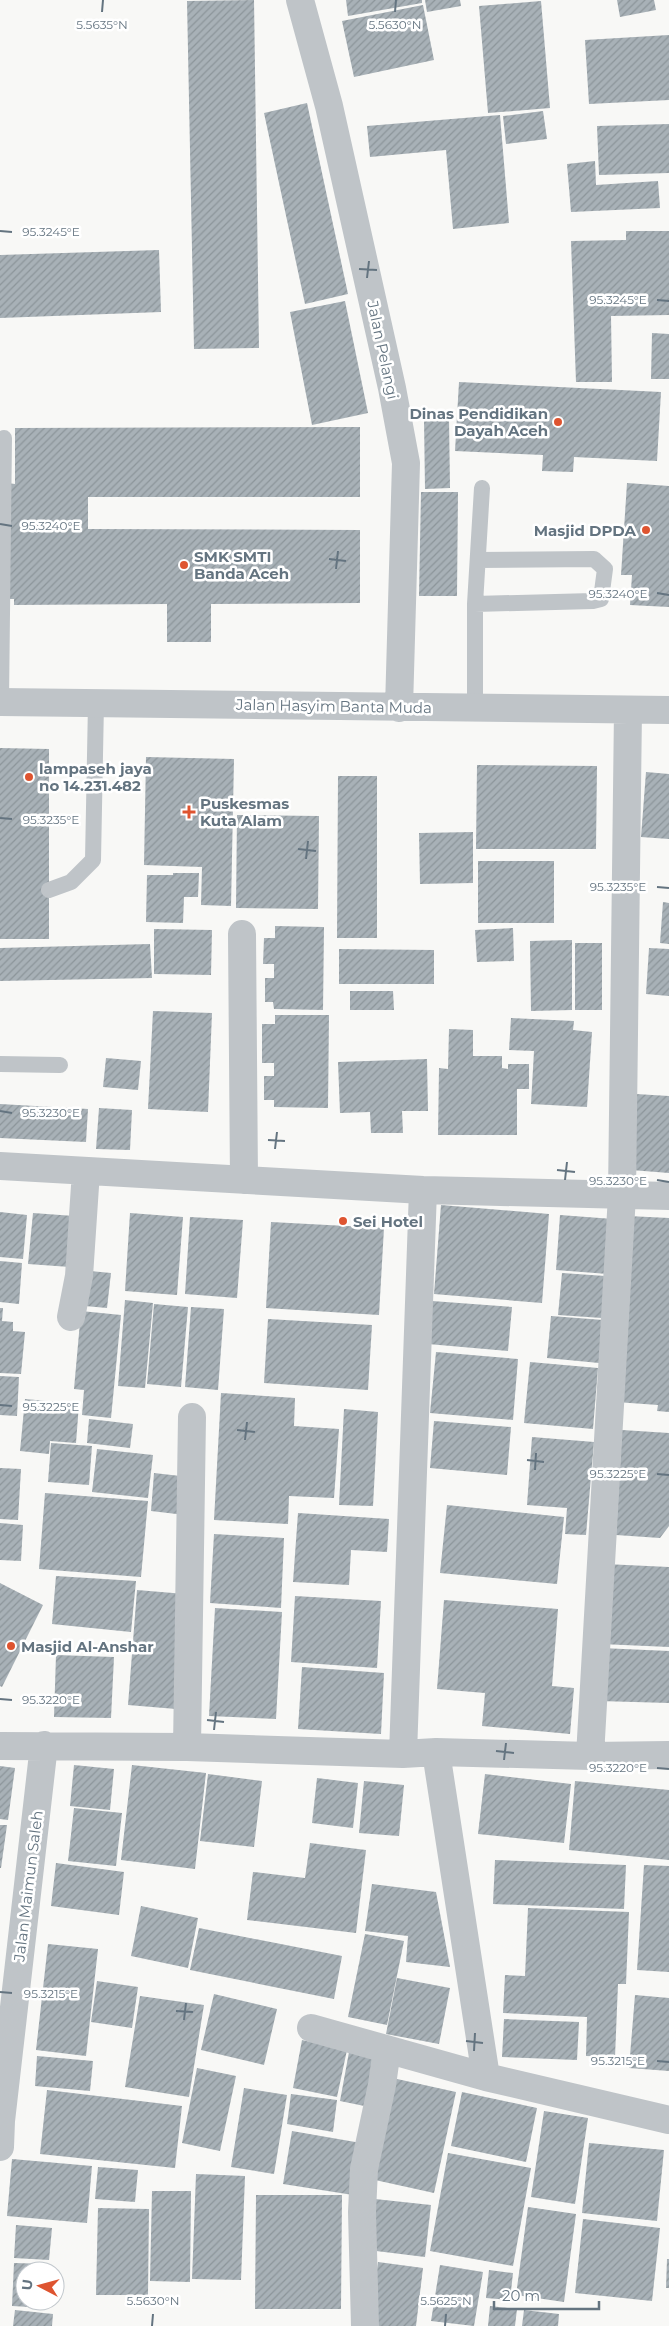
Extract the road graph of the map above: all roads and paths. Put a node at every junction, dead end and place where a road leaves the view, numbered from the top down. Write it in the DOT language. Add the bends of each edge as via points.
graph roads {
  1 [pos="300,0"];
  2 [pos="4,438"];
  3 [pos="482,488"];
  4 [pos="478,560"];
  5 [pos="475,604"];
  6 [pos="1,702"];
  7 [pos="96,703"];
  8 [pos="398,708"];
  9 [pos="475,708"];
  10 [pos="628,710"];
  11 [pos="669,710"];
  12 [pos="49,890"];
  13 [pos="242,934"];
  14 [pos="0,1064"];
  15 [pos="60,1066"];
  16 [pos="0,1166"];
  17 [pos="86,1171"];
  18 [pos="244,1180"];
  19 [pos="423,1190"];
  20 [pos="622,1195"];
  21 [pos="669,1196"];
  22 [pos="71,1317"];
  23 [pos="192,1417"];
  24 [pos="44,1745"];
  25 [pos="0,1746"];
  26 [pos="187,1747"];
  27 [pos="436,1752"];
  28 [pos="403,1754"];
  29 [pos="669,1755"];
  30 [pos="590,1756"];
  31 [pos="311,2028"];
  32 [pos="387,2049"];
  33 [pos="486,2076"];
  34 [pos="669,2120"];
  35 [pos="0,2147"];
  36 [pos="365,2326"];
  1 -- 8 [label="street, Jalan Pelangi" via="332,116 406,463"];
  2 -- 6 [label="lane"];
  3 -- 4 [label="lane"];
  4 -- 5 [label="lane"];
  4 -- 5 [label="lane" via="594,559 605,569 601,599"];
  5 -- 9 [label="lane"];
  6 -- 7 [label="street, Jalan Hasyim Banta Muda"];
  7 -- 8 [label="street, Jalan Hasyim Banta Muda"];
  7 -- 12 [label="lane" via="92,860 71,882"];
  8 -- 9 [label="street, Jalan Hasyim Banta Muda"];
  9 -- 10 [label="street, Jalan Hasyim Banta Muda"];
  10 -- 11 [label="street, Jalan Hasyim Banta Muda"];
  10 -- 20 [label="street"];
  13 -- 18 [label="street"];
  14 -- 15 [label="lane"];
  16 -- 17 [label="street"];
  17 -- 18 [label="street"];
  17 -- 22 [label="street" via="79,1276"];
  18 -- 19 [label="street"];
  19 -- 20 [label="street"];
  19 -- 28 [label="street"];
  20 -- 21 [label="street"];
  20 -- 30 [label="street"];
  23 -- 26 [label="street"];
  24 -- 25 [label="street"];
  24 -- 26 [label="street"];
  24 -- 35 [label="street, Jalan Maimun Saleh"];
  26 -- 28 [label="street"];
  27 -- 28 [label="street"];
  27 -- 30 [label="street"];
  27 -- 33 [label="street"];
  29 -- 30 [label="street"];
  31 -- 32 [label="street"];
  32 -- 33 [label="street"];
  32 -- 36 [label="street" via="364,2169"];
  33 -- 34 [label="street"];
}
